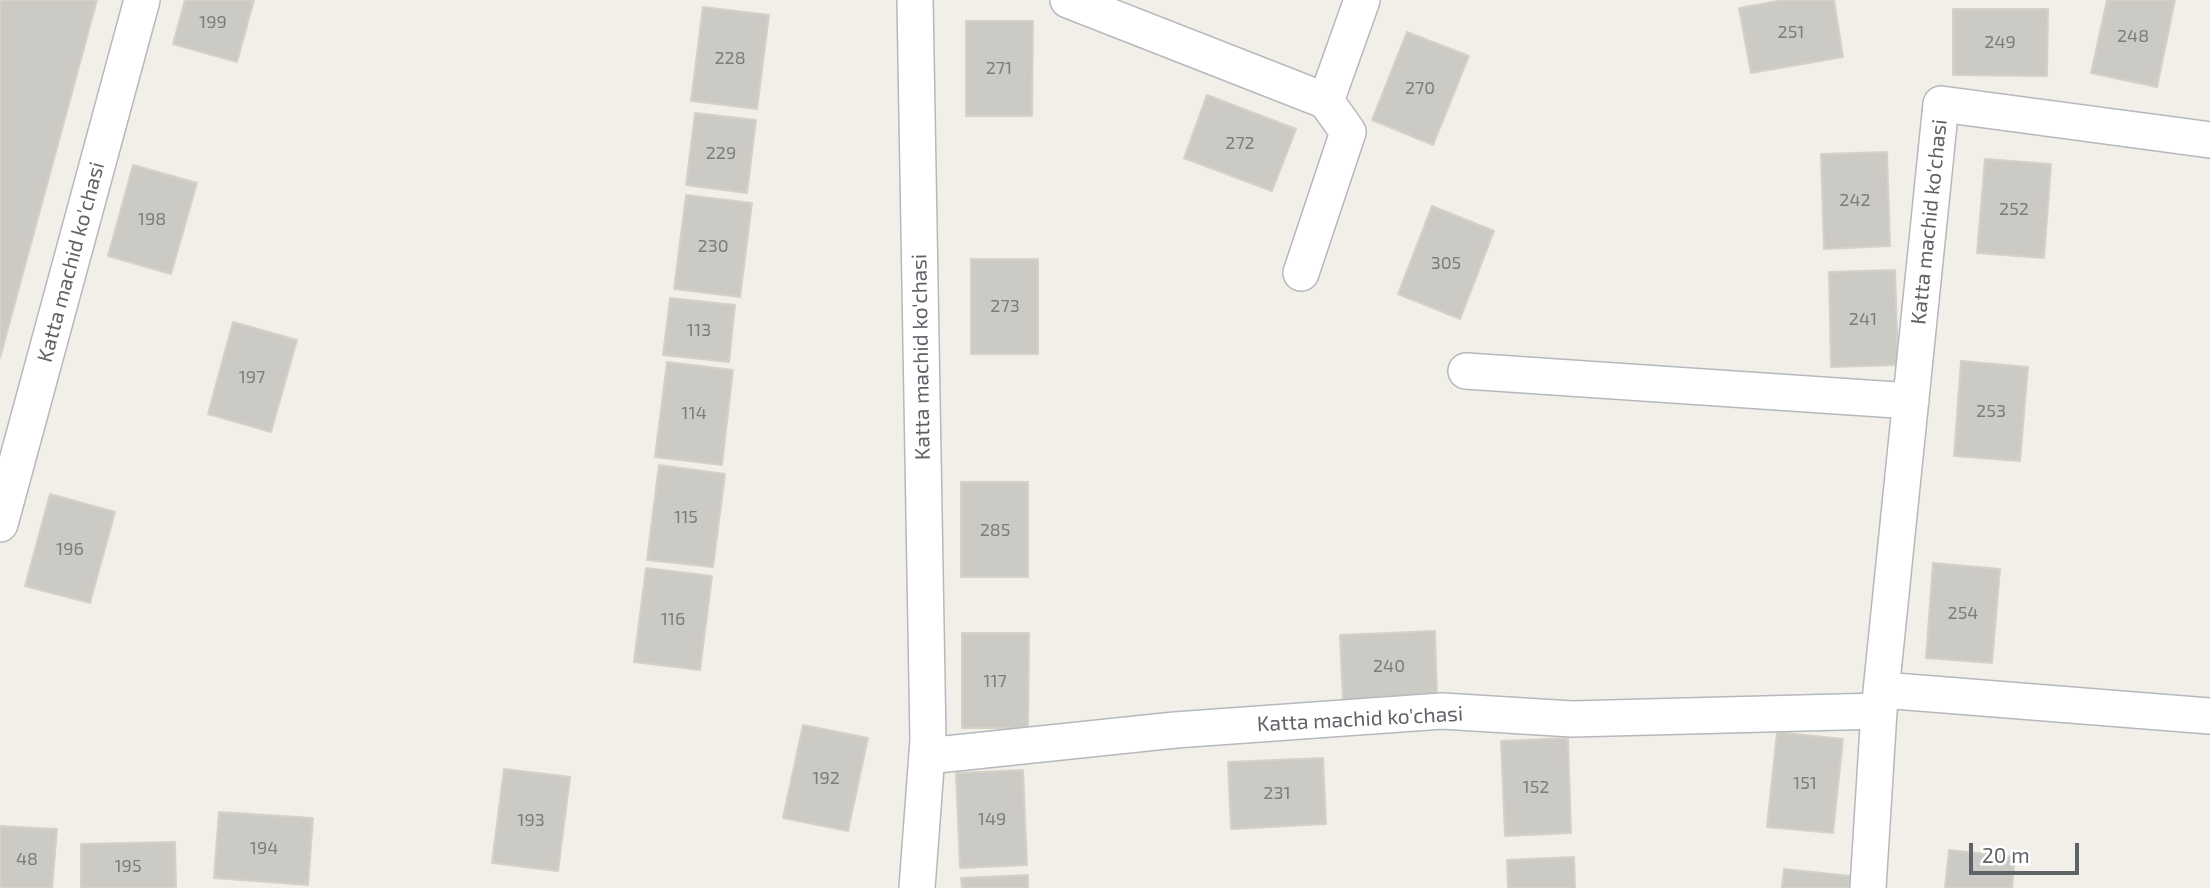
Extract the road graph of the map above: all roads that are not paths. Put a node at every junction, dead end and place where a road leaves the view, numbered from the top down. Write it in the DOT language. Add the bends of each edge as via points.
graph roads {
  1 [pos="142,0"];
  2 [pos="915,0"];
  3 [pos="1068,0"];
  4 [pos="1362,0"];
  5 [pos="1326,101"];
  6 [pos="2210,140"];
  7 [pos="1301,273"];
  8 [pos="1466,372"];
  9 [pos="1911,401"];
  10 [pos="0,524"];
  11 [pos="1880,701"];
  12 [pos="2210,716"];
  13 [pos="927,756"];
  14 [pos="917,888"];
  15 [pos="1868,888"];
  1 -- 10 [label="street, Katta machid ko'chasi"];
  2 -- 13 [label="street, Katta machid ko'chasi"];
  3 -- 5 [label="street"];
  4 -- 5 [label="street"];
  5 -- 7 [label="street" via="1348,132"];
  6 -- 9 [label="street, Katta machid ko'chasi" via="1941,104"];
  8 -- 9 [label="street"];
  9 -- 11 [label="street, Katta machid ko'chasi"];
  11 -- 12 [label="street, Katta machid ko'chasi"];
  11 -- 13 [label="street, Katta machid ko'chasi" via="1572,719 1441,711 1175,730"];
  11 -- 15 [label="street, Katta machid ko'chasi"];
  13 -- 14 [label="street, Katta machid ko'chasi"];
}
